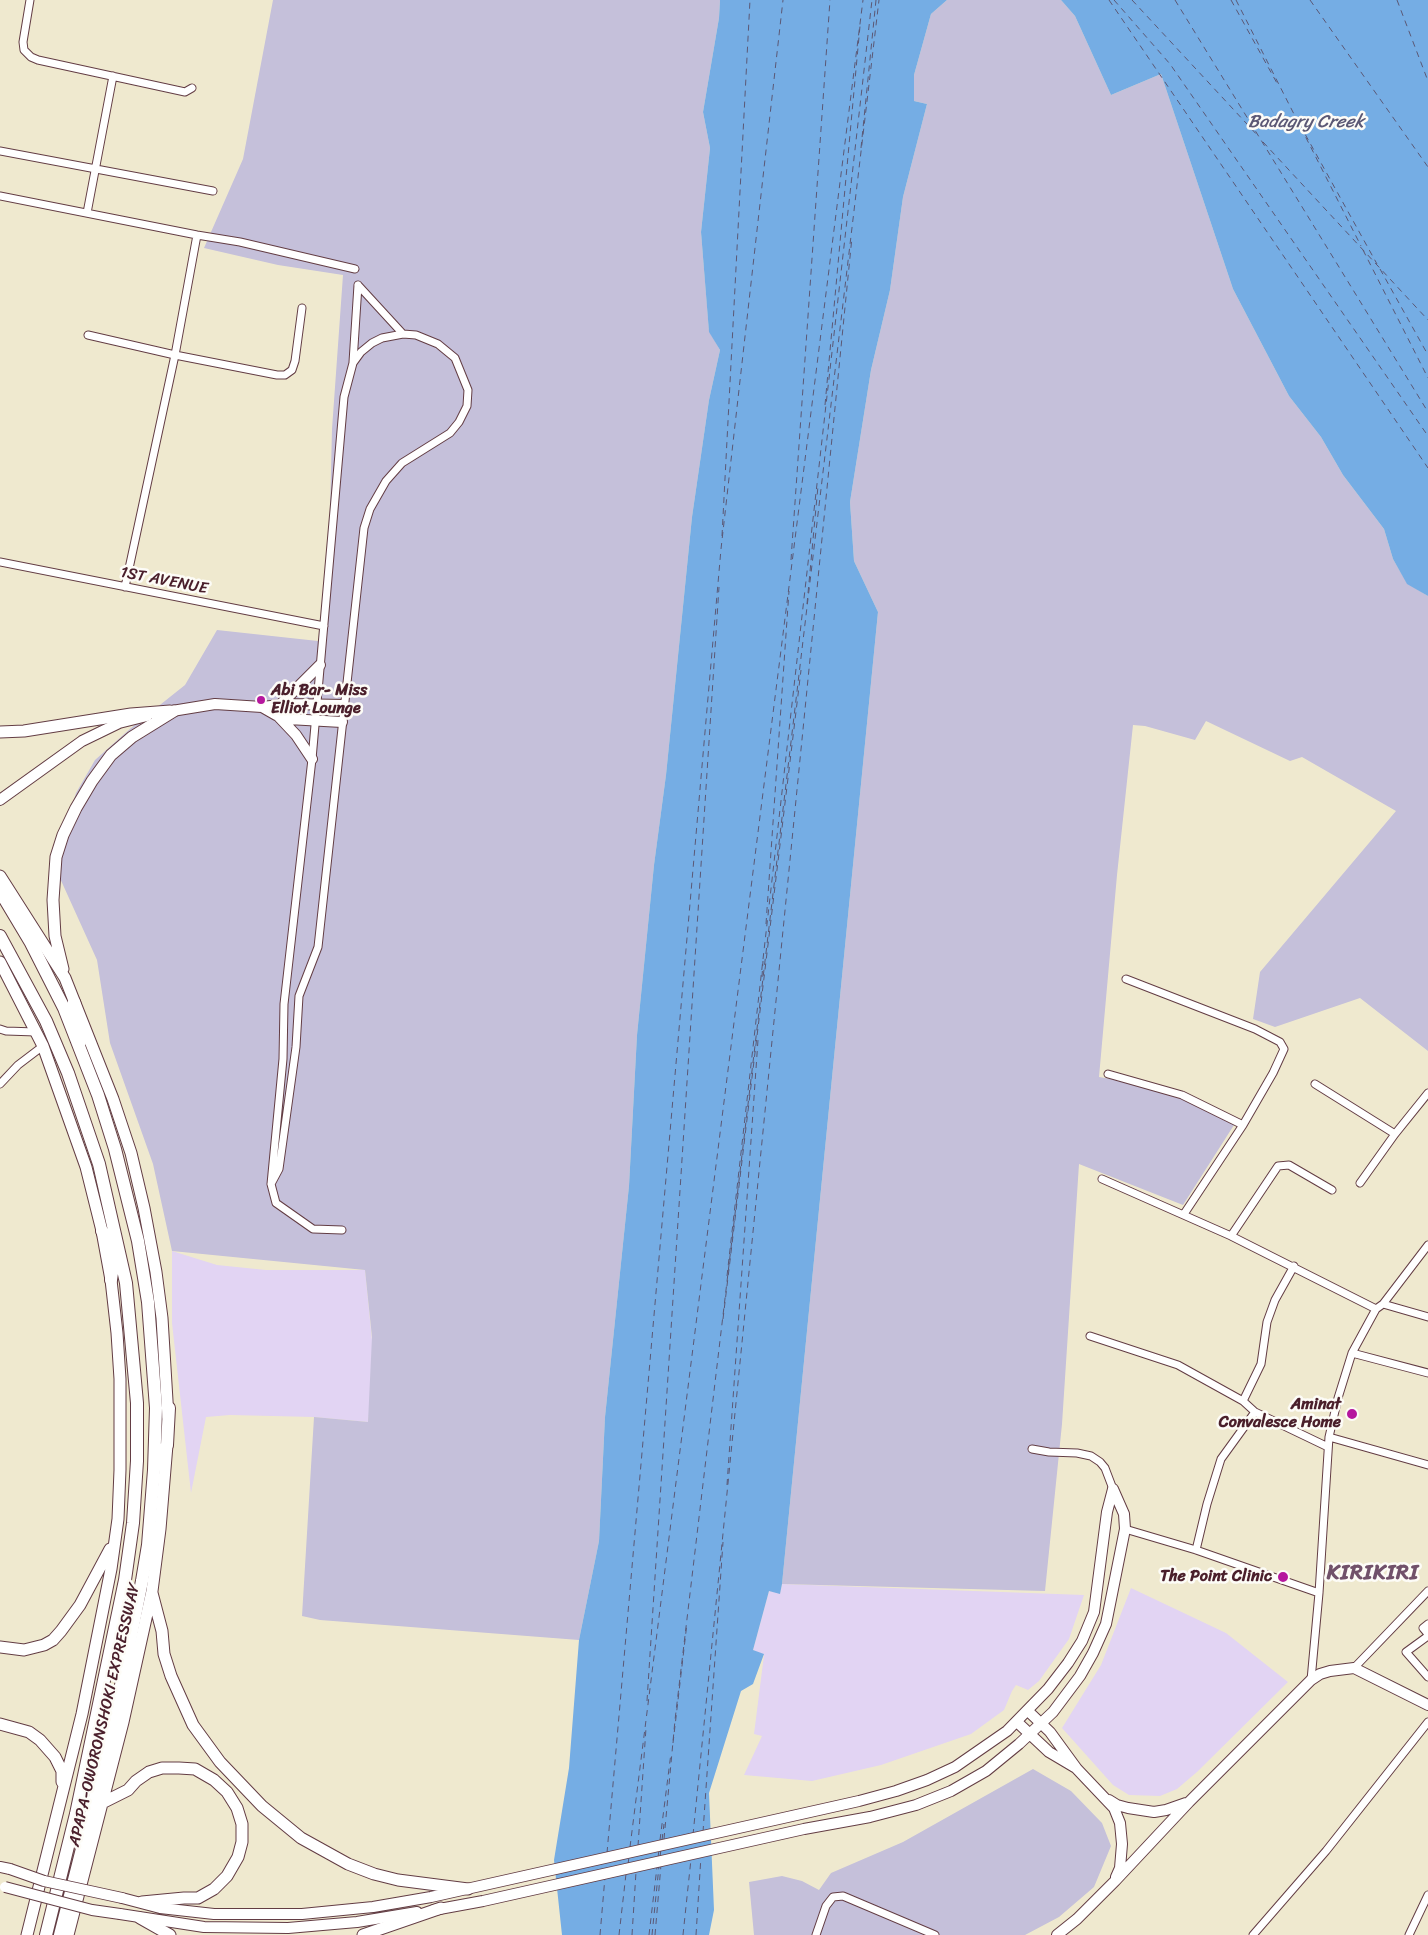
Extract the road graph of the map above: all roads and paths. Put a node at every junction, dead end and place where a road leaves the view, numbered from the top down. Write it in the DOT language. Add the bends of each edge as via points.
graph roads {
  1 [pos="30,0"];
  2 [pos="113,76"];
  3 [pos="192,88"];
  4 [pos="0,151"];
  5 [pos="96,170"];
  6 [pos="213,191"];
  7 [pos="0,196"];
  8 [pos="87,213"];
  9 [pos="197,235"];
  10 [pos="355,269"];
  11 [pos="302,308"];
  12 [pos="402,334"];
  13 [pos="88,335"];
  14 [pos="175,355"];
  15 [pos="353,363"];
  16 [pos="0,562"];
  17 [pos="125,587"];
  18 [pos="324,626"];
  19 [pos="320,665"];
  20 [pos="316,704"];
  21 [pos="344,705"];
  22 [pos="174,710"];
  23 [pos="278,710"];
  24 [pos="315,719"];
  25 [pos="342,722"];
  26 [pos="0,732"];
  27 [pos="312,759"];
  28 [pos="0,800"];
  29 [pos="0,876"];
  30 [pos="0,891"];
  31 [pos="0,936"];
  32 [pos="0,962"];
  33 [pos="65,978"];
  34 [pos="1126,979"];
  35 [pos="69,1005"];
  36 [pos="0,1029"];
  37 [pos="36,1032"];
  38 [pos="84,1044"];
  39 [pos="43,1046"];
  40 [pos="1108,1074"];
  41 [pos="0,1084"];
  42 [pos="1314,1084"];
  43 [pos="1428,1093"];
  44 [pos="1243,1125"];
  45 [pos="1395,1134"];
  46 [pos="1102,1179"];
  47 [pos="1360,1183"];
  48 [pos="271,1184"];
  49 [pos="1332,1190"];
  50 [pos="1184,1214"];
  51 [pos="342,1230"];
  52 [pos="102,1231"];
  53 [pos="116,1233"];
  54 [pos="1231,1236"];
  55 [pos="1428,1245"];
  56 [pos="115,1257"];
  57 [pos="1294,1266"];
  58 [pos="110,1280"];
  59 [pos="126,1283"];
  60 [pos="1383,1304"];
  61 [pos="1376,1309"];
  62 [pos="1428,1318"];
  63 [pos="1090,1336"];
  64 [pos="1352,1353"];
  65 [pos="1428,1373"];
  66 [pos="1243,1401"];
  67 [pos="162,1408"];
  68 [pos="1255,1412"];
  69 [pos="1328,1436"];
  70 [pos="167,1445"];
  71 [pos="1328,1447"];
  72 [pos="1032,1449"];
  73 [pos="167,1464"];
  74 [pos="1428,1464"];
  75 [pos="154,1470"];
  76 [pos="1112,1489"];
  77 [pos="1125,1529"];
  78 [pos="116,1536"];
  79 [pos="1196,1550"];
  80 [pos="152,1591"];
  81 [pos="1428,1591"];
  82 [pos="1319,1593"];
  83 [pos="1428,1624"];
  84 [pos="1428,1635"];
  85 [pos="0,1646"];
  86 [pos="1354,1668"];
  87 [pos="1428,1677"];
  88 [pos="1311,1680"];
  89 [pos="1428,1705"];
  90 [pos="1028,1711"];
  91 [pos="1017,1722"];
  92 [pos="1428,1722"];
  93 [pos="0,1724"];
  94 [pos="1041,1724"];
  95 [pos="1030,1735"];
  96 [pos="1077,1769"];
  97 [pos="62,1793"];
  98 [pos="1108,1799"];
  99 [pos="1189,1802"];
  100 [pos="102,1803"];
  101 [pos="5,1868"];
  102 [pos="1115,1881"];
  103 [pos="2,1886"];
  104 [pos="473,1888"];
  105 [pos="1428,1896"];
  106 [pos="142,1902"];
  107 [pos="442,1908"];
  108 [pos="140,1918"];
  109 [pos="27,1935"];
  110 [pos="46,1935"];
  111 [pos="60,1935"];
  112 [pos="68,1935"];
  113 [pos="170,1935"];
  114 [pos="363,1935"];
  115 [pos="816,1935"];
  116 [pos="935,1935"];
  117 [pos="1057,1935"];
  118 [pos="1253,1935"];
  119 [pos="1409,1935"];
  1 -- 2 [label="street" via="23,42 24,50 31,57"];
  2 -- 3 [label="street" via="185,92"];
  2 -- 5 [label="street"];
  4 -- 5 [label="street"];
  5 -- 6 [label="street"];
  5 -- 8 [label="street"];
  7 -- 8 [label="street"];
  8 -- 9 [label="street"];
  9 -- 10 [label="street"];
  9 -- 14 [label="street"];
  11 -- 14 [label="street" via="295,361 292,370 284,375"];
  12 -- 15 [label="street" via="372,343"];
  12 -- 15 [label="street" via="358,285"];
  12 -- 21 [label="street" via="416,335 438,344 454,358 468,390 467,406 460,422 450,433 402,463 386,480 370,509 364,528"];
  13 -- 14 [label="street"];
  14 -- 17 [label="street"];
  15 -- 18 [label="street" via="344,397"];
  16 -- 17 [label="street, 1ST AVENUE"];
  17 -- 18 [label="street, 1ST AVENUE"];
  18 -- 19 [label="street"];
  19 -- 20 [label="street"];
  19 -- 23 [label="main road"];
  20 -- 21 [label="main road"];
  20 -- 23 [label="main road"];
  20 -- 24 [label="street"];
  21 -- 25 [label="street"];
  22 -- 23 [label="main road" via="215,704"];
  22 -- 26 [label="main road"];
  22 -- 28 [label="main road" via="119,723 82,741"];
  22 -- 33 [label="main road" via="132,737 112,755 92,781 63,835 56,857 52,900 55,936"];
  23 -- 24 [label="main road" via="288,719"];
  23 -- 27 [label="main road"];
  24 -- 25 [label="main road"];
  24 -- 27 [label="street"];
  25 -- 48 [label="street" via="318,947 299,996 296,1047 279,1169"];
  27 -- 48 [label="street" via="284,1004 283,1059"];
  29 -- 33 [label="main road, APAPA-OWORONSHOKI EXPRESSWAY"];
  30 -- 35 [label="highway, APAPA-OWORONSHOKI EXPRESSWAY"];
  31 -- 53 [label="highway, APAPA-OWORONSHOKI EXPRESSWAY" via="46,1021 68,1074 99,1164"];
  32 -- 37 [label="main road, APAPA-OWORONSHOKI EXPRESSWAY"];
  33 -- 35 [label="main road, APAPA-OWORONSHOKI EXPRESSWAY"];
  34 -- 44 [label="street" via="1255,1029 1280,1042 1284,1049"];
  35 -- 38 [label="highway, APAPA-OWORONSHOKI EXPRESSWAY"];
  35 -- 38 [label="highway" via="81,1027"];
  36 -- 37 [label="street"];
  37 -- 39 [label="main road, APAPA-OWORONSHOKI EXPRESSWAY"];
  38 -- 67 [label="highway, APAPA-OWORONSHOKI EXPRESSWAY" via="138,1241"];
  39 -- 41 [label="street"];
  39 -- 52 [label="main road, APAPA-OWORONSHOKI EXPRESSWAY" via="86,1166"];
  40 -- 44 [label="street" via="1182,1095"];
  42 -- 45 [label="street"];
  43 -- 45 [label="street"];
  44 -- 50 [label="street"];
  45 -- 47 [label="street"];
  46 -- 50 [label="street"];
  48 -- 51 [label="street" via="276,1203 313,1229"];
  49 -- 54 [label="street" via="1289,1165 1278,1166"];
  50 -- 54 [label="street"];
  52 -- 56 [label="highway"];
  52 -- 58 [label="main road, APAPA-OWORONSHOKI EXPRESSWAY"];
  53 -- 56 [label="highway"];
  53 -- 59 [label="highway, APAPA-OWORONSHOKI EXPRESSWAY"];
  54 -- 57 [label="street"];
  55 -- 60 [label="street"];
  56 -- 58 [label="highway"];
  56 -- 59 [label="highway"];
  57 -- 61 [label="street"];
  57 -- 66 [label="street" via="1275,1300 1267,1322 1261,1364"];
  58 -- 78 [label="main road, APAPA-OWORONSHOKI EXPRESSWAY" via="120,1379"];
  59 -- 110 [label="highway, APAPA-OWORONSHOKI EXPRESSWAY" via="137,1403 133,1523 112,1647"];
  60 -- 61 [label="street"];
  60 -- 62 [label="street"];
  61 -- 64 [label="street"];
  63 -- 66 [label="street" via="1178,1365"];
  64 -- 65 [label="street"];
  64 -- 69 [label="street"];
  66 -- 68 [label="street"];
  67 -- 70 [label="highway"];
  67 -- 73 [label="main road, APAPA-OWORONSHOKI EXPRESSWAY"];
  67 -- 75 [label="highway, APAPA-OWORONSHOKI EXPRESSWAY"];
  68 -- 71 [label="street"];
  68 -- 79 [label="street" via="1221,1459"];
  69 -- 71 [label="street"];
  69 -- 74 [label="street"];
  70 -- 73 [label="highway"];
  70 -- 75 [label="highway"];
  71 -- 82 [label="street"];
  72 -- 76 [label="street" via="1091,1456 1105,1468"];
  73 -- 80 [label="main road, APAPA-OWORONSHOKI EXPRESSWAY"];
  75 -- 111 [label="highway, APAPA-OWORONSHOKI EXPRESSWAY" via="148,1545 130,1646 111,1736"];
  76 -- 77 [label="main road" via="1124,1514"];
  76 -- 90 [label="main road" via="1094,1612 1082,1641"];
  77 -- 79 [label="street"];
  77 -- 94 [label="main road" via="1106,1624 1080,1676"];
  78 -- 85 [label="main road" via="80,1605 53,1640 44,1646 24,1650"];
  78 -- 97 [label="main road, APAPA-OWORONSHOKI EXPRESSWAY" via="95,1656"];
  79 -- 82 [label="street"];
  80 -- 100 [label="main road, APAPA-OWORONSHOKI EXPRESSWAY"];
  80 -- 104 [label="main road" via="164,1654 184,1708 208,1747 262,1806 301,1838 348,1864 398,1880"];
  81 -- 86 [label="street"];
  82 -- 88 [label="street"];
  83 -- 84 [label="street" via="1423,1628"];
  84 -- 87 [label="street" via="1406,1652"];
  86 -- 88 [label="main road" via="1330,1671"];
  86 -- 89 [label="main road"];
  88 -- 99 [label="main road"];
  90 -- 91 [label="main road"];
  90 -- 94 [label="main road"];
  91 -- 95 [label="main road"];
  91 -- 104 [label="main road" via="955,1767 896,1791"];
  92 -- 118 [label="street" via="1326,1851"];
  93 -- 97 [label="main road" via="29,1732 40,1740 62,1771"];
  94 -- 95 [label="main road"];
  94 -- 96 [label="main road"];
  95 -- 96 [label="main road" via="1049,1752"];
  95 -- 107 [label="main road" via="986,1771 916,1805"];
  96 -- 98 [label="main road"];
  97 -- 109 [label="main road, APAPA-OWORONSHOKI EXPRESSWAY"];
  98 -- 99 [label="main road" via="1117,1805 1154,1812"];
  98 -- 102 [label="main road" via="1117,1814 1122,1844"];
  99 -- 102 [label="main road"];
  100 -- 106 [label="main road" via="128,1790 149,1772 179,1768 195,1770 214,1780 237,1808 242,1824 238,1857 227,1876 214,1889 198,1898"];
  100 -- 112 [label="main road, APAPA-OWORONSHOKI EXPRESSWAY"];
  101 -- 106 [label="main road, bridge" via="44,1881"];
  102 -- 117 [label="main road"];
  103 -- 108 [label="main road, bridge" via="92,1910"];
  104 -- 106 [label="main road" via="374,1907 293,1914 186,1912"];
  105 -- 119 [label="street"];
  107 -- 108 [label="main road" via="357,1922 288,1928 204,1927"];
  107 -- 114 [label="main road"];
  108 -- 113 [label="main road"];
  115 -- 116 [label="street" via="826,1906 834,1897 842,1896"];
}
